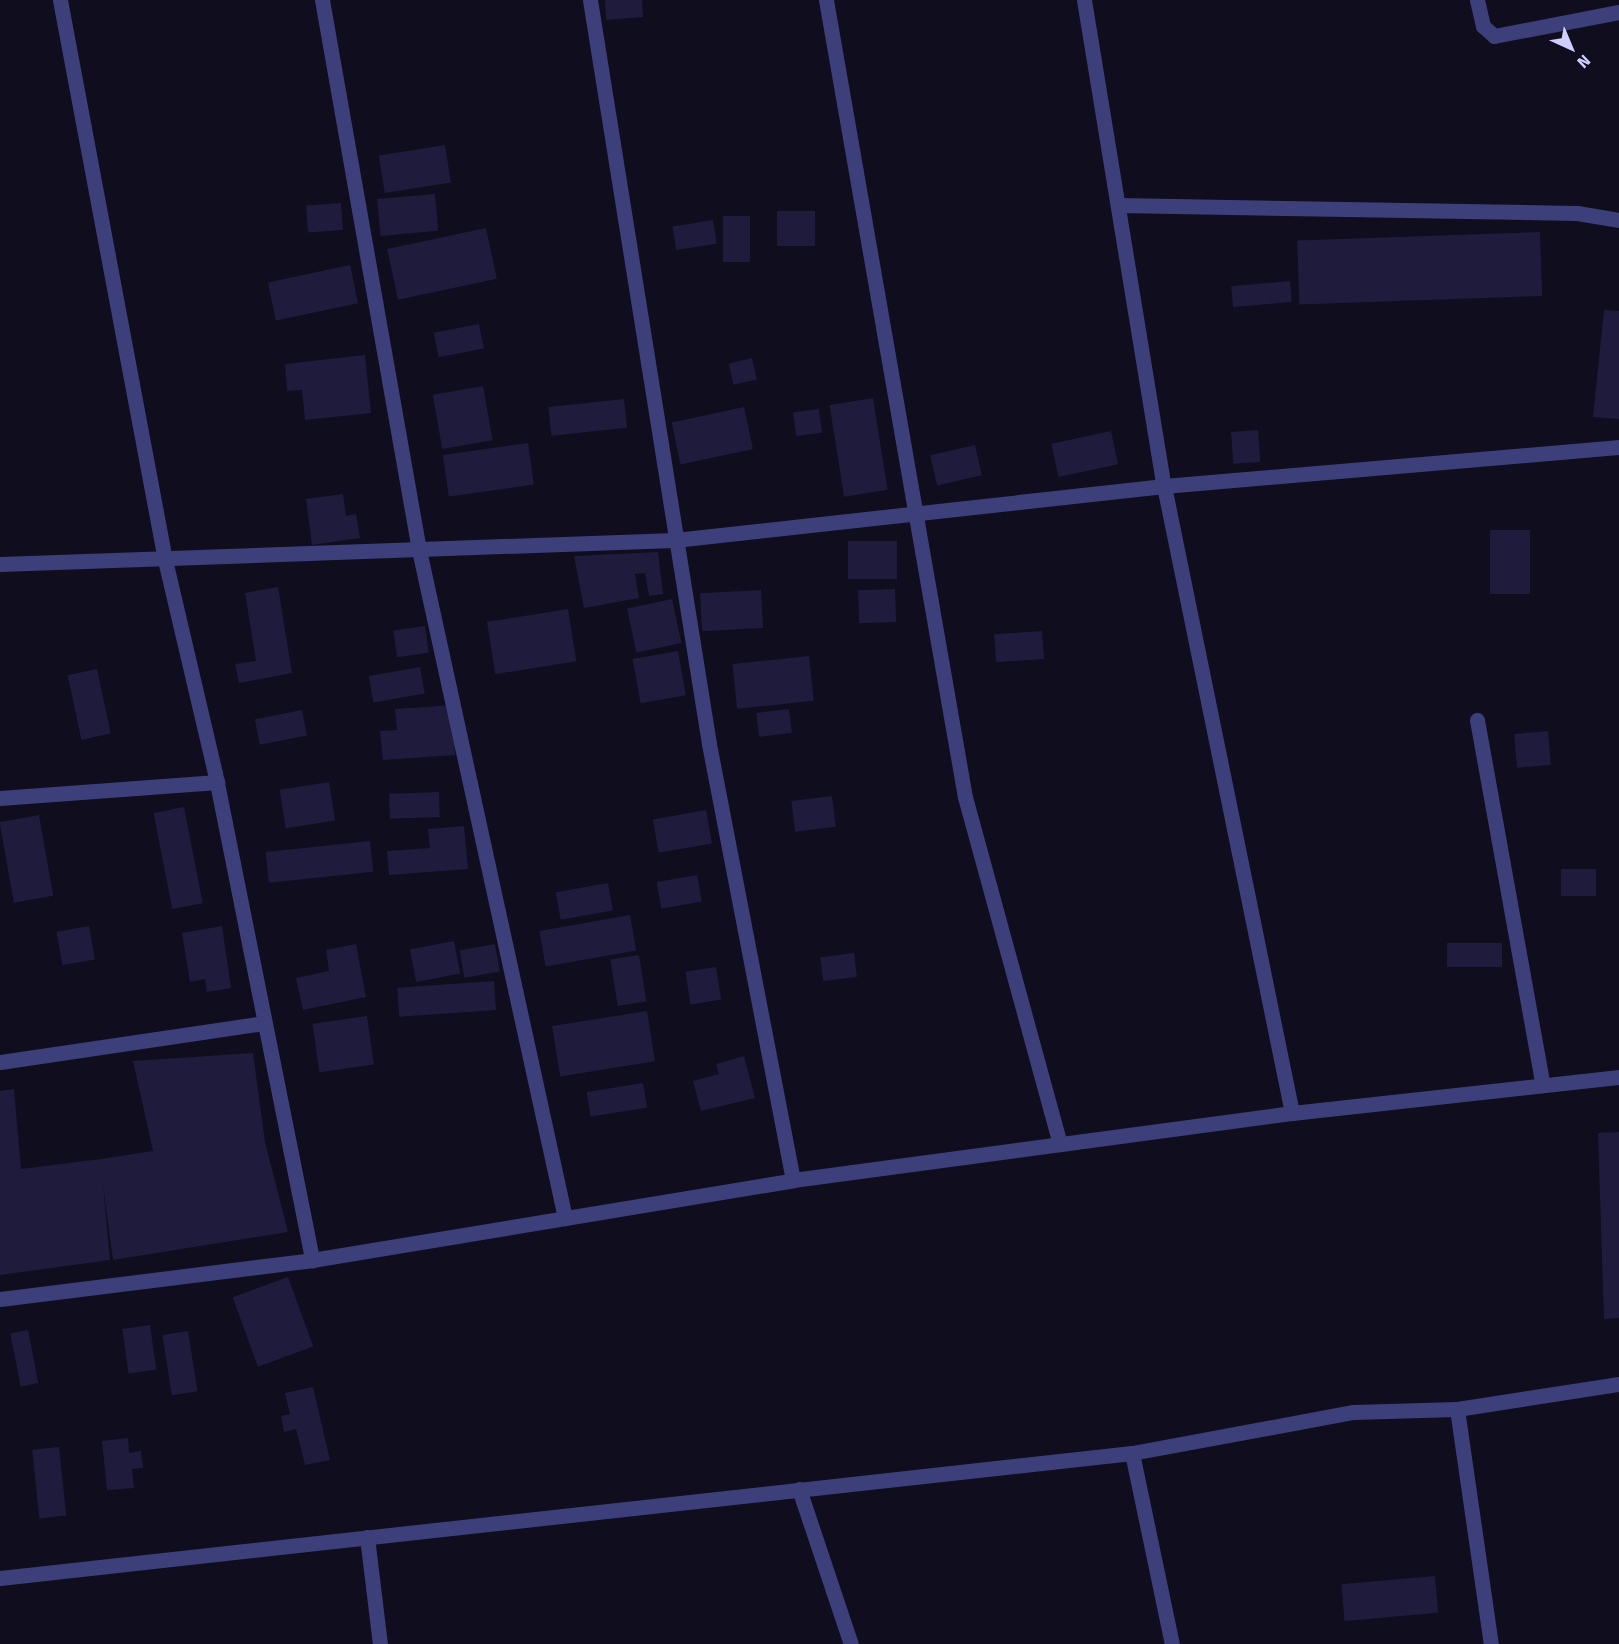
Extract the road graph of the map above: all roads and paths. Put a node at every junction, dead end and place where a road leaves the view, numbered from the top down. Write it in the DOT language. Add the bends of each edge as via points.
graph roads {
  1 [pos="60,0"];
  2 [pos="322,0"];
  3 [pos="590,0"];
  4 [pos="826,0"];
  5 [pos="1084,0"];
  6 [pos="1477,0"];
  7 [pos="1619,12"];
  8 [pos="1118,205"];
  9 [pos="1619,220"];
  10 [pos="1619,447"];
  11 [pos="1164,486"];
  12 [pos="917,514"];
  13 [pos="675,540"];
  14 [pos="419,550"];
  15 [pos="165,560"];
  16 [pos="0,564"];
  17 [pos="1477,720"];
  18 [pos="217,782"];
  19 [pos="0,798"];
  20 [pos="263,1023"];
  21 [pos="0,1062"];
  22 [pos="1619,1077"];
  23 [pos="1543,1085"];
  24 [pos="1292,1113"];
  25 [pos="1060,1144"];
  26 [pos="793,1180"];
  27 [pos="565,1218"];
  28 [pos="312,1260"];
  29 [pos="0,1299"];
  30 [pos="1619,1384"];
  31 [pos="1457,1409"];
  32 [pos="1131,1453"];
  33 [pos="799,1490"];
  34 [pos="367,1537"];
  35 [pos="0,1578"];
  36 [pos="380,1644"];
  37 [pos="850,1644"];
  38 [pos="1172,1644"];
  39 [pos="1491,1644"];
  1 -- 15 [label="street"];
  2 -- 14 [label="street"];
  3 -- 13 [label="street"];
  4 -- 12 [label="street"];
  5 -- 8 [label="street"];
  6 -- 7 [label="street" via="1483,26 1494,36"];
  8 -- 9 [label="street" via="1577,213"];
  8 -- 11 [label="street"];
  10 -- 11 [label="street"];
  11 -- 12 [label="street"];
  11 -- 24 [label="street"];
  12 -- 13 [label="street"];
  12 -- 25 [label="street" via="965,797"];
  13 -- 14 [label="street"];
  13 -- 26 [label="street"];
  14 -- 15 [label="street"];
  14 -- 27 [label="street"];
  15 -- 16 [label="street"];
  15 -- 18 [label="street"];
  17 -- 23 [label="street"];
  18 -- 19 [label="street"];
  18 -- 20 [label="street"];
  20 -- 21 [label="street"];
  20 -- 28 [label="street"];
  22 -- 23 [label="street"];
  23 -- 24 [label="street"];
  24 -- 25 [label="street"];
  25 -- 26 [label="street"];
  26 -- 27 [label="street"];
  27 -- 28 [label="street"];
  28 -- 29 [label="street"];
  30 -- 31 [label="street"];
  31 -- 32 [label="street" via="1353,1412"];
  31 -- 39 [label="street"];
  32 -- 33 [label="street"];
  32 -- 38 [label="street"];
  33 -- 34 [label="street"];
  33 -- 37 [label="street"];
  34 -- 35 [label="street"];
  34 -- 36 [label="street"];
}
